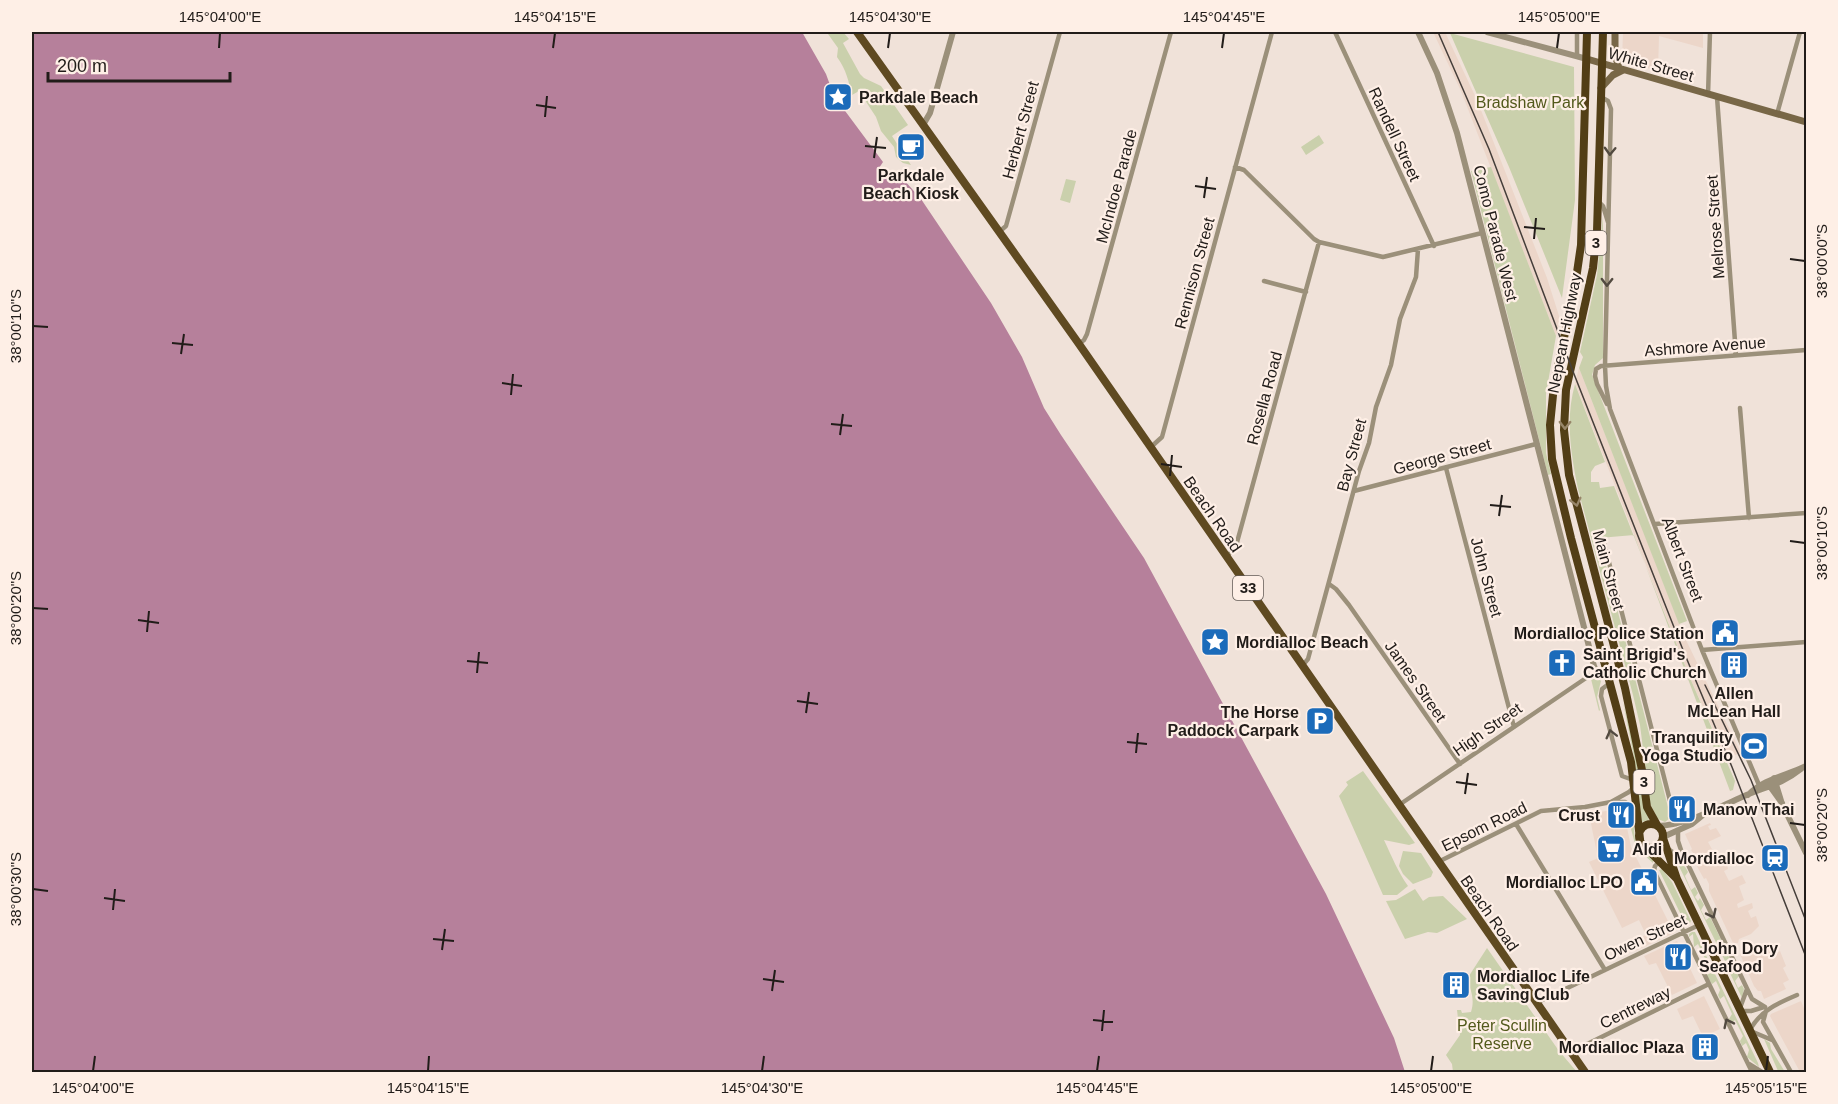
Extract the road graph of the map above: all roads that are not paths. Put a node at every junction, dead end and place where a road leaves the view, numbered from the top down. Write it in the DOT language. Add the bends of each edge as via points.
graph roads {
  1 [pos="858,32"];
  2 [pos="953,32"];
  3 [pos="1060,32"];
  4 [pos="1171,32"];
  5 [pos="1272,32"];
  6 [pos="1335,32"];
  7 [pos="1418,32"];
  8 [pos="1488,32"];
  9 [pos="1577,32"];
  10 [pos="1587,32"];
  11 [pos="1603,32"];
  12 [pos="1615,32"];
  13 [pos="1710,32"];
  14 [pos="1800,32"];
  15 [pos="1577,56"];
  16 [pos="1587,59"];
  17 [pos="1602,63"];
  18 [pos="1621,69"];
  19 [pos="1601,93"];
  20 [pos="1708,94"];
  21 [pos="1717,97"];
  22 [pos="1777,114"];
  23 [pos="1806,122"];
  24 [pos="923,125"];
  25 [pos="1235,167"];
  26 [pos="1598,201"];
  27 [pos="1608,224"];
  28 [pos="999,232"];
  29 [pos="1482,233"];
  30 [pos="1319,242"];
  31 [pos="1434,246"];
  32 [pos="1418,249"];
  33 [pos="1264,281"];
  34 [pos="1306,292"];
  35 [pos="1079,344"];
  36 [pos="1806,350"];
  37 [pos="1736,355"];
  38 [pos="1605,366"];
  39 [pos="1740,408"];
  40 [pos="1610,409"];
  41 [pos="1536,444"];
  42 [pos="1151,447"];
  43 [pos="1552,459"];
  44 [pos="1567,461"];
  45 [pos="1446,468"];
  46 [pos="1354,491"];
  47 [pos="1806,513"];
  48 [pos="1749,518"];
  49 [pos="1654,524"];
  50 [pos="1603,539"];
  51 [pos="1589,553"];
  52 [pos="1226,556"];
  53 [pos="1576,556"];
  54 [pos="1329,584"];
  55 [pos="1806,642"];
  56 [pos="1702,650"];
  57 [pos="1619,663"];
  58 [pos="1302,666"];
  59 [pos="1600,669"];
  60 [pos="1514,727"];
  61 [pos="1460,764"];
  62 [pos="1804,767"];
  63 [pos="1772,783"];
  64 [pos="1634,784"];
  65 [pos="1759,785"];
  66 [pos="1747,795"];
  67 [pos="1611,802"];
  68 [pos="1399,805"];
  69 [pos="1636,809"];
  70 [pos="1516,824"];
  71 [pos="1657,826"];
  72 [pos="1677,827"];
  73 [pos="1663,837"];
  74 [pos="1641,841"];
  75 [pos="1667,848"];
  76 [pos="1806,854"];
  77 [pos="1660,861"];
  78 [pos="1687,861"];
  79 [pos="1438,862"];
  80 [pos="1677,879"];
  81 [pos="1699,925"];
  82 [pos="1684,932"];
  83 [pos="1605,970"];
  84 [pos="1709,984"];
  85 [pos="1747,988"];
  86 [pos="1797,995"];
  87 [pos="1536,1002"];
  88 [pos="1766,1009"];
  89 [pos="1740,1010"];
  90 [pos="1750,1030"];
  91 [pos="1772,1040"];
  92 [pos="1571,1052"];
  93 [pos="1747,1063"];
  94 [pos="1585,1072"];
  95 [pos="1752,1072"];
  96 [pos="1762,1072"];
  97 [pos="1770,1072"];
  98 [pos="1791,1072"];
  1 -- 24 [label="main road, Beach Road / 33"];
  2 -- 24 [label="street" via="930,114"];
  3 -- 28 [label="street, Herbert Street" via="1006,226"];
  4 -- 35 [label="street, McIndoe Parade" via="1087,334"];
  5 -- 25 [label="street, Rennison Street"];
  6 -- 31 [label="street, Randell Street"];
  7 -- 29 [label="street, Como Parade West" via="1449,107"];
  8 -- 15 [label="street, White Street"];
  9 -- 15 [label="street"];
  10 -- 16 [label="highway, Nepean Highway / 3"];
  11 -- 17 [label="highway, Nepean Highway / 3"];
  12 -- 18 [label="main road" via="1615,57"];
  13 -- 20 [label="street"];
  14 -- 22 [label="street"];
  15 -- 16 [label="street, White Street"];
  16 -- 17 [label="main road, White Street"];
  16 -- 43 [label="highway, Nepean Highway / 3" via="1581,245 1554,385"];
  17 -- 18 [label="main road, White Street"];
  17 -- 19 [label="highway, Nepean Highway / 3"];
  18 -- 19 [label="main road"];
  18 -- 20 [label="main road, White Street"];
  19 -- 26 [label="highway, Nepean Highway / 3"];
  19 -- 27 [label="street, one-way" via="1611,108"];
  20 -- 21 [label="main road, White Street"];
  21 -- 22 [label="main road, White Street"];
  21 -- 37 [label="street, Melrose Street"];
  22 -- 23 [label="main road, White Street"];
  24 -- 28 [label="main road, Beach Road / 33"];
  25 -- 30 [label="street" via="1244,170"];
  25 -- 42 [label="street, Rennison Street" via="1162,437"];
  26 -- 27 [label="street"];
  26 -- 44 [label="highway, Nepean Highway / 3, one-way" via="1593,268 1566,390"];
  27 -- 38 [label="street, one-way"];
  28 -- 35 [label="main road, Beach Road / 33"];
  29 -- 31 [label="street"];
  29 -- 41 [label="street, Como Parade West"];
  30 -- 32 [label="street" via="1379,258"];
  30 -- 34 [label="street, Rosella Road"];
  31 -- 32 [label="street"];
  32 -- 46 [label="street, Bay Street" via="1416,277 1399,323 1391,365"];
  33 -- 34 [label="street"];
  34 -- 52 [label="street, Rosella Road" via="1236,546"];
  35 -- 42 [label="main road, Beach Road / 33"];
  36 -- 37 [label="street, Ashmore Avenue"];
  37 -- 38 [label="street, Ashmore Avenue"];
  38 -- 40 [label="street, Albert Street"];
  38 -- 40 [label="street, Albert Street" via="1596,369 1595,376"];
  39 -- 48 [label="street"];
  40 -- 49 [label="street, Albert Street"];
  41 -- 45 [label="street, George Street"];
  41 -- 59 [label="street, Main Street"];
  42 -- 52 [label="main road, Beach Road / 33"];
  43 -- 53 [label="highway, Main Street / 3"];
  44 -- 51 [label="highway, Main Street / 3, one-way"];
  45 -- 46 [label="street, George Street"];
  45 -- 60 [label="street, John Street"];
  46 -- 54 [label="street, Bay Street"];
  47 -- 48 [label="street"];
  48 -- 49 [label="street"];
  49 -- 56 [label="street, Albert Street"];
  50 -- 72 [label="street, Main Street"];
  51 -- 53 [label="highway"];
  51 -- 57 [label="highway, Main Street / 3"];
  52 -- 58 [label="main road, Beach Road / 33"];
  53 -- 59 [label="highway, Main Street / 3"];
  54 -- 58 [label="street, Bay Street" via="1308,660"];
  54 -- 61 [label="street, James Street" via="1349,605"];
  55 -- 56 [label="street"];
  56 -- 65 [label="street, Albert Street"];
  57 -- 59 [label="highway"];
  57 -- 71 [label="highway, Main Street / 3" via="1647,807"];
  58 -- 68 [label="main road, Beach Road / 33"];
  59 -- 60 [label="street, High Street"];
  64 -- 59 [label="highway, Main Street / 3, one-way" via="1610,683"];
  60 -- 61 [label="street, High Street"];
  61 -- 68 [label="street, High Street"];
  62 -- 63 [label="street"];
  63 -- 65 [label="street"];
  63 -- 66 [label="street"];
  63 -- 76 [label="street"];
  64 -- 67 [label="street, Epsom Road" via="1629,792"];
  64 -- 69 [label="highway, Main Street / 3"];
  65 -- 66 [label="street"];
  66 -- 72 [label="street"];
  67 -- 69 [label="street, Epsom Road" via="1625,802"];
  67 -- 70 [label="street, Epsom Road" via="1541,811"];
  68 -- 79 [label="main road, Beach Road / 33"];
  69 -- 74 [label="highway, Main Street / 3"];
  70 -- 79 [label="street, Epsom Road"];
  70 -- 83 [label="street"];
  71 -- 72 [label="street"];
  71 -- 73 [label="highway, 3"];
  71 -- 74 [label="highway" via="1649,824 1643,828 1639,834"];
  72 -- 73 [label="street"];
  72 -- 78 [label="street, Main Street" via="1678,844"];
  73 -- 74 [label="highway" via="1654,848"];
  73 -- 75 [label="highway, 3"];
  74 -- 77 [label="highway, 3"];
  75 -- 78 [label="street"];
  75 -- 80 [label="highway, 3"];
  77 -- 80 [label="highway, 3"];
  77 -- 82 [label="street" via="1654,871"];
  78 -- 85 [label="street, Main Street, one-way"];
  79 -- 87 [label="main road, Beach Road / 33"];
  80 -- 81 [label="highway, 3"];
  81 -- 82 [label="street, Owen Street"];
  81 -- 89 [label="highway, 3"];
  82 -- 83 [label="street, Owen Street"];
  82 -- 84 [label="street"];
  83 -- 87 [label="street, Owen Street"];
  84 -- 92 [label="street, Centreway"];
  93 -- 84 [label="street, one-way"];
  85 -- 88 [label="street, Main Street" via="1753,1000"];
  85 -- 89 [label="street"];
  86 -- 88 [label="street"];
  87 -- 92 [label="main road, Beach Road / 33"];
  88 -- 89 [label="street"];
  88 -- 90 [label="street"];
  88 -- 91 [label="street" via="1763,1022"];
  89 -- 90 [label="highway, 3"];
  90 -- 91 [label="street"];
  90 -- 97 [label="highway, 3"];
  91 -- 98 [label="street"];
  92 -- 94 [label="main road, Beach Road / 33"];
  93 -- 95 [label="street"];
  93 -- 96 [label="street"];
}
